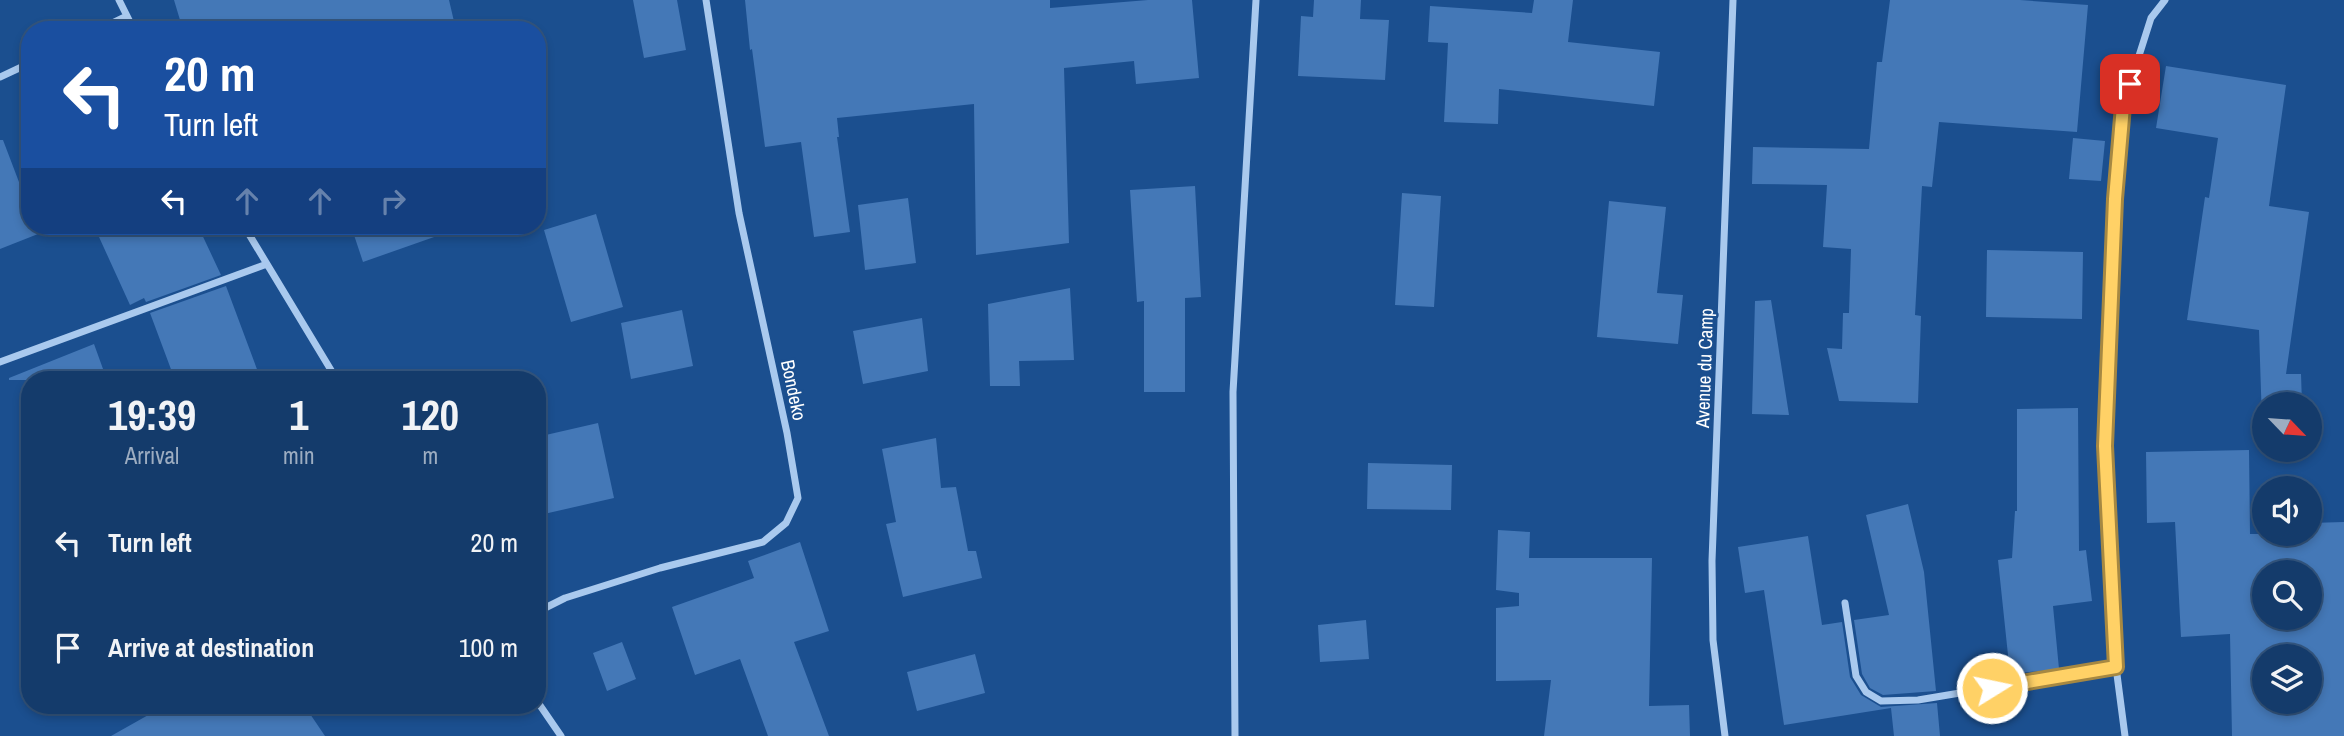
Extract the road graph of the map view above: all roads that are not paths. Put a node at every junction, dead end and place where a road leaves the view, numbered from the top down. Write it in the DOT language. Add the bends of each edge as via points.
graph roads {
  1 [pos="118,0"];
  2 [pos="706,0"];
  3 [pos="1256,0"];
  4 [pos="1733,0"];
  5 [pos="2165,0"];
  6 [pos="127,16"];
  7 [pos="117,21"];
  8 [pos="130,21"];
  9 [pos="21,67"];
  10 [pos="0,77"];
  11 [pos="249,235"];
  12 [pos="267,264"];
  13 [pos="0,362"];
  14 [pos="332,371"];
  15 [pos="1845,603"];
  16 [pos="546,608"];
  17 [pos="2116,667"];
  18 [pos="546,714"];
  19 [pos="561,736"];
  20 [pos="1236,736"];
  21 [pos="1725,736"];
  22 [pos="2125,736"];
  1 -- 6 [label="street"];
  2 -- 16 [label="street, Bondeko" via="739,213 797,498 786,523 762,542 660,568"];
  3 -- 20 [label="street" via="1233,392"];
  4 -- 21 [label="street, Avenue du Camp" via="1712,561 1713,640"];
  5 -- 17 [label="street" via="2151,18 2123,106 2115,199 2105,446"];
  6 -- 7 [label="street"];
  6 -- 8 [label="street"];
  9 -- 10 [label="street"];
  11 -- 12 [label="street"];
  12 -- 13 [label="street"];
  12 -- 14 [label="street"];
  15 -- 17 [label="street" via="1856,676 1866,692 1881,701 1918,700"];
  17 -- 22 [label="street"];
  18 -- 19 [label="street"];
}
